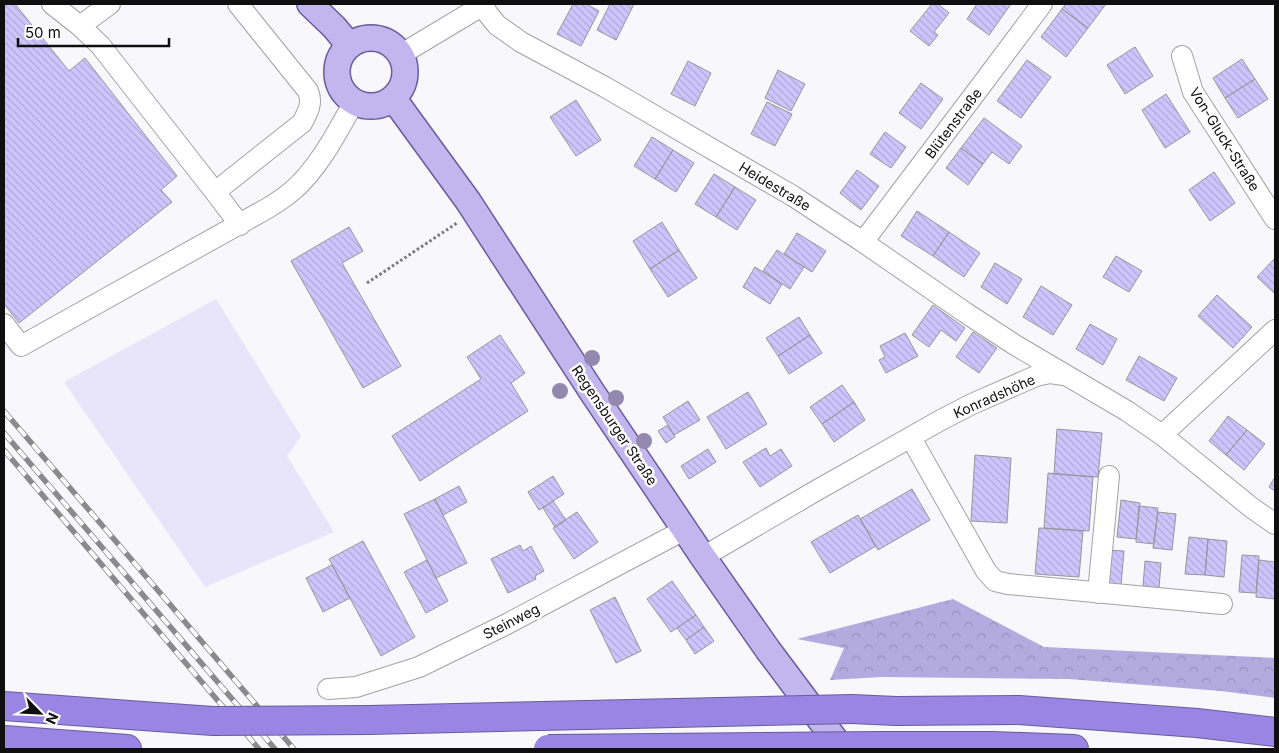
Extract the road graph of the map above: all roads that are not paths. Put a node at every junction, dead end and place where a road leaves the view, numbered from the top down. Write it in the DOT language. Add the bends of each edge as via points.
graph roads {
  1 [pos="52,4"];
  2 [pos="110,4"];
  3 [pos="238,4"];
  4 [pos="310,4"];
  5 [pos="484,4"];
  6 [pos="1042,4"];
  7 [pos="80,26"];
  8 [pos="349,46"];
  9 [pos="400,55"];
  10 [pos="1182,56"];
  11 [pos="393,98"];
  12 [pos="354,102"];
  13 [pos="215,192"];
  14 [pos="1275,219"];
  15 [pos="240,225"];
  16 [pos="863,242"];
  17 [pos="4,324"];
  18 [pos="1275,330"];
  19 [pos="1064,375"];
  20 [pos="1162,434"];
  21 [pos="910,438"];
  22 [pos="1109,476"];
  23 [pos="1275,524"];
  24 [pos="684,530"];
  25 [pos="703,557"];
  26 [pos="1098,592"];
  27 [pos="1222,604"];
  28 [pos="328,689"];
  29 [pos="4,706"];
  30 [pos="1275,732"];
  31 [pos="4,740"];
  32 [pos="127,749"];
  33 [pos="548,749"];
  34 [pos="842,749"];
  35 [pos="1074,749"];
  1 -- 7 [label="street"];
  2 -- 7 [label="street"];
  3 -- 13 [label="street" via="308,91 311,101 302,123"];
  4 -- 8 [label="main road"];
  5 -- 9 [label="street"];
  5 -- 16 [label="street, Heidestraße" via="497,25 521,42 793,196"];
  6 -- 16 [label="street, Blütenstraße"];
  7 -- 13 [label="street" via="100,45"];
  8 -- 9 [label="main road" via="357,40 377,38 386,41"];
  8 -- 12 [label="main road" via="342,54 336,74 344,94"];
  9 -- 11 [label="main road" via="404,78"];
  10 -- 14 [label="street, Von-Gluck-Straße" via="1193,92"];
  11 -- 12 [label="main road" via="373,106"];
  11 -- 24 [label="main road, Regensburger Straße" via="462,193"];
  12 -- 15 [label="street" via="305,178 292,192"];
  13 -- 15 [label="street"];
  15 -- 17 [label="street" via="21,346"];
  16 -- 19 [label="street, Heidestraße" via="1014,345"];
  18 -- 20 [label="street"];
  19 -- 20 [label="street"];
  19 -- 21 [label="street, Konradshöhe" via="1036,376 972,404"];
  20 -- 23 [label="street"];
  21 -- 25 [label="street, Konradshöhe"];
  21 -- 26 [label="street" via="986,571 995,581"];
  22 -- 26 [label="street"];
  24 -- 25 [label="main road, Regensburger Straße"];
  24 -- 28 [label="street, Steinweg" via="419,667 356,686"];
  25 -- 34 [label="main road, Regensburger Straße"];
  26 -- 27 [label="street"];
  29 -- 30 [label="highway, bridge" via="213,721 1019,710"];
  31 -- 32 [label="highway"];
  33 -- 35 [label="highway, bridge" via="879,746"];
}
